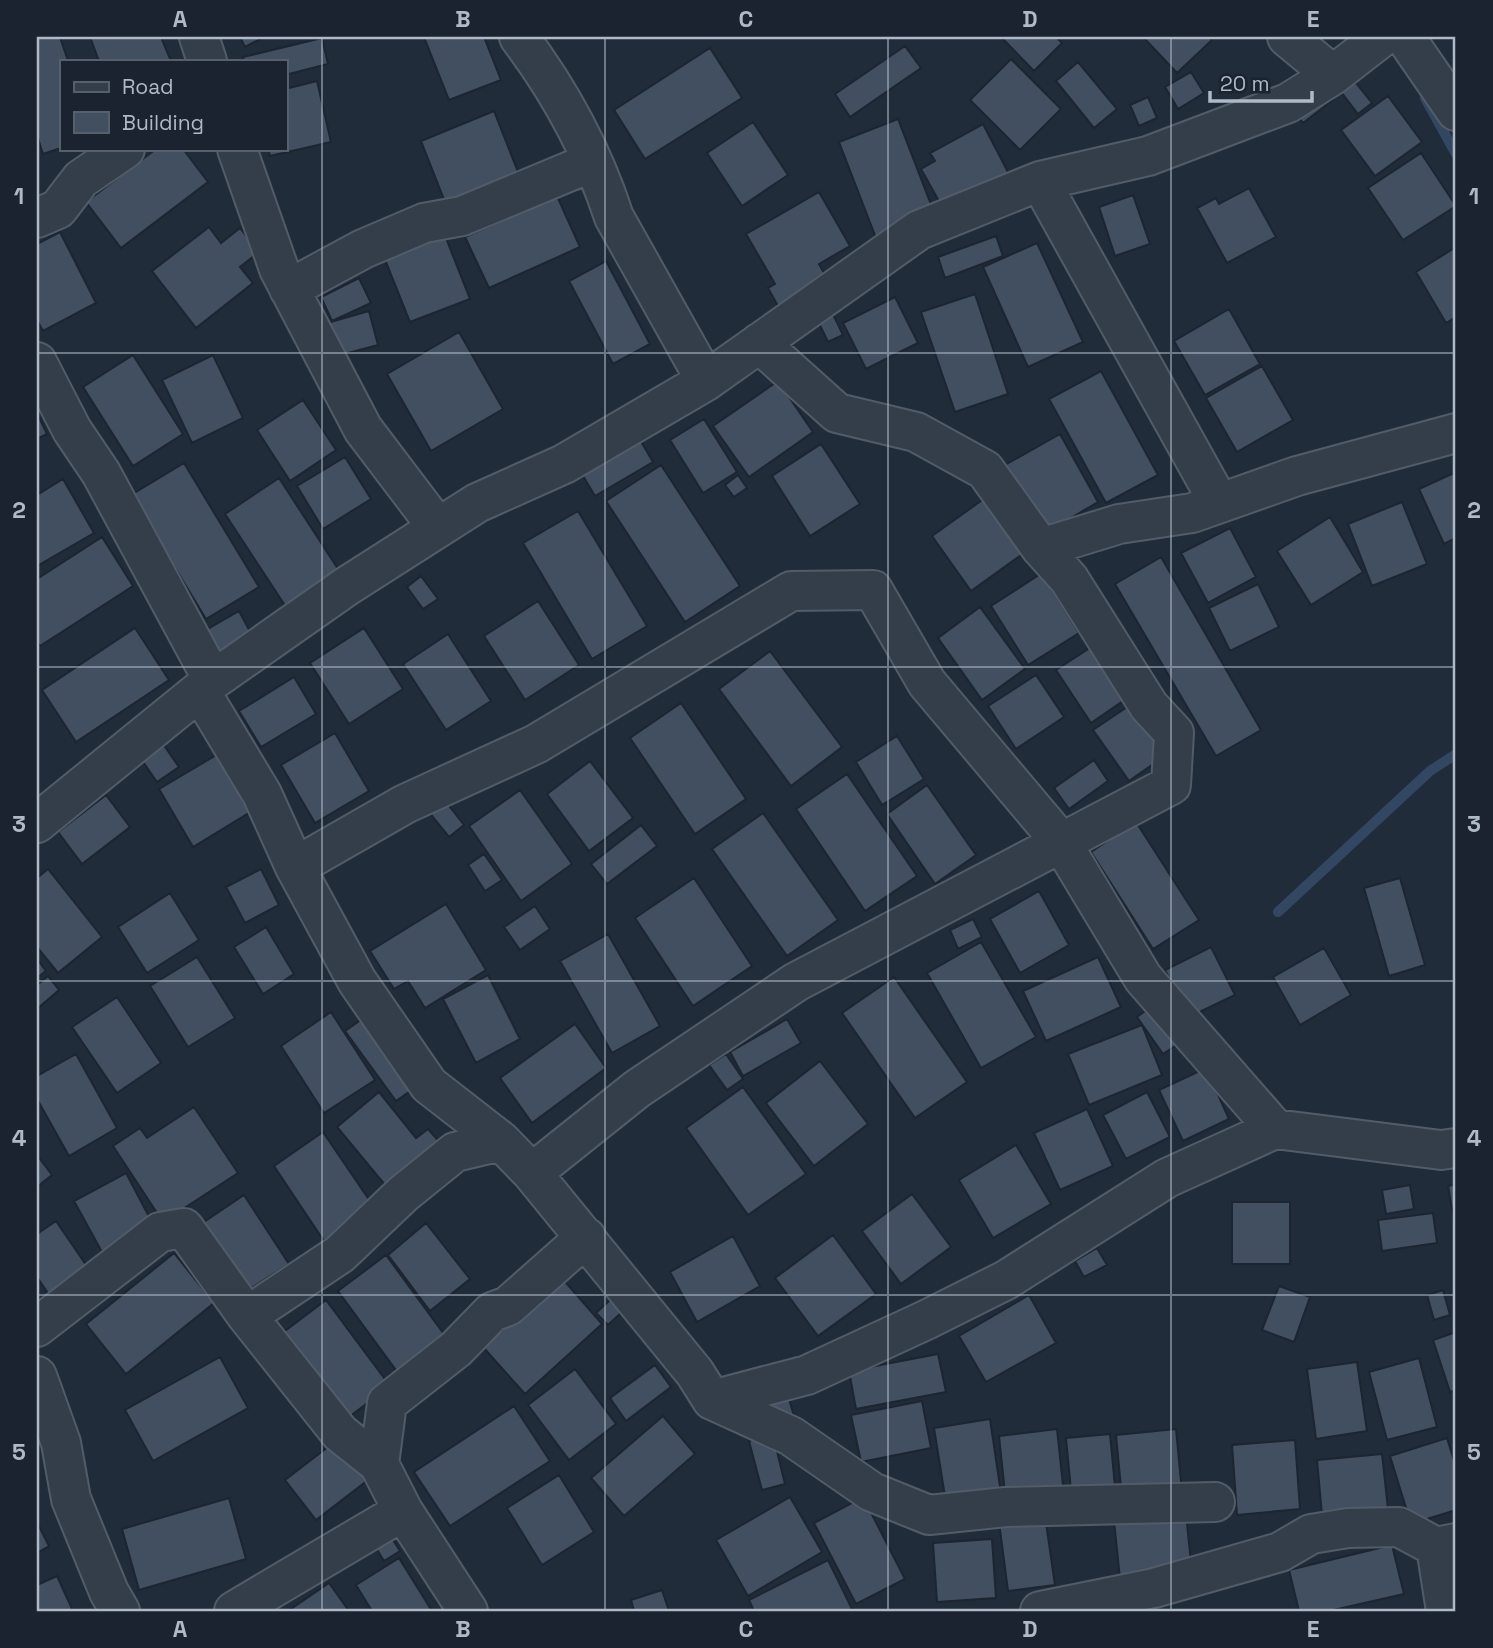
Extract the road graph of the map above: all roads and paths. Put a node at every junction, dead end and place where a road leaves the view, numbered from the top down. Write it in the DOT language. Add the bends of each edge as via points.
graph roads {
  1 [pos="199,37"];
  2 [pos="519,37"];
  3 [pos="1287,37"];
  4 [pos="1385,40"];
  5 [pos="207,60"];
  6 [pos="1333,75"];
  7 [pos="1456,111"];
  8 [pos="124,150"];
  9 [pos="237,150"];
  10 [pos="592,162"];
  11 [pos="1040,181"];
  12 [pos="37,218"];
  13 [pos="289,289"];
  14 [pos="758,344"];
  15 [pos="37,362"];
  16 [pos="706,381"];
  17 [pos="1456,433"];
  18 [pos="1218,501"];
  19 [pos="438,528"];
  20 [pos="1041,548"];
  21 [pos="206,686"];
  22 [pos="37,823"];
  23 [pos="1061,842"];
  24 [pos="295,867"];
  25 [pos="1275,1129"];
  26 [pos="501,1141"];
  27 [pos="1456,1148"];
  28 [pos="532,1173"];
  29 [pos="586,1237"];
  30 [pos="247,1316"];
  31 [pos="37,1327"];
  32 [pos="37,1376"];
  33 [pos="712,1400"];
  34 [pos="379,1464"];
  35 [pos="1215,1502"];
  36 [pos="403,1511"];
  37 [pos="1446,1545"];
  38 [pos="1056,1610"];
  39 [pos="120,1611"];
  40 [pos="233,1611"];
  41 [pos="468,1611"];
  42 [pos="1446,1611"];
  1 -- 5 [label="street"];
  2 -- 10 [label="street" via="546,73"];
  3 -- 6 [label="street"];
  4 -- 6 [label="street"];
  4 -- 7 [label="street"];
  6 -- 11 [label="street" via="1288,103 1148,156"];
  8 -- 12 [label="street" via="81,179 58,209"];
  9 -- 13 [label="street"];
  10 -- 13 [label="street" via="462,216 424,223"];
  10 -- 16 [label="street" via="614,217"];
  11 -- 14 [label="street" via="919,230"];
  11 -- 18 [label="street"];
  13 -- 19 [label="street" via="363,429"];
  14 -- 16 [label="street"];
  14 -- 20 [label="street" via="837,413 916,432 985,470"];
  15 -- 21 [label="street" via="72,430 101,473"];
  16 -- 19 [label="street" via="564,464 477,503"];
  17 -- 18 [label="street"];
  18 -- 20 [label="street" via="1192,513 1119,524"];
  19 -- 21 [label="street"];
  20 -- 23 [label="street" via="1069,579 1149,706 1174,733 1171,785"];
  21 -- 22 [label="street"];
  21 -- 24 [label="street"];
  23 -- 24 [label="street" via="926,683 873,590 791,592 536,744 405,804"];
  23 -- 25 [label="street" via="1143,978"];
  23 -- 28 [label="street" via="796,982 637,1089"];
  24 -- 26 [label="street" via="357,981 429,1085"];
  25 -- 27 [label="street" via="1441,1150"];
  25 -- 33 [label="street" via="1167,1178 1006,1280 926,1320 807,1375"];
  26 -- 28 [label="street"];
  26 -- 30 [label="street" via="456,1152 340,1254"];
  28 -- 29 [label="street"];
  29 -- 33 [label="street"];
  29 -- 34 [label="street" via="387,1403"];
  30 -- 31 [label="street" via="184,1228 160,1232"];
  30 -- 34 [label="street" via="340,1433"];
  32 -- 39 [label="street" via="61,1443 71,1499"];
  33 -- 35 [label="street" via="791,1436 872,1492 929,1515 1006,1507"];
  34 -- 36 [label="street"];
  36 -- 40 [label="street"];
  36 -- 41 [label="street"];
  37 -- 38 [label="street" via="1399,1527 1311,1534 1280,1552"];
  37 -- 42 [label="street"];
}
